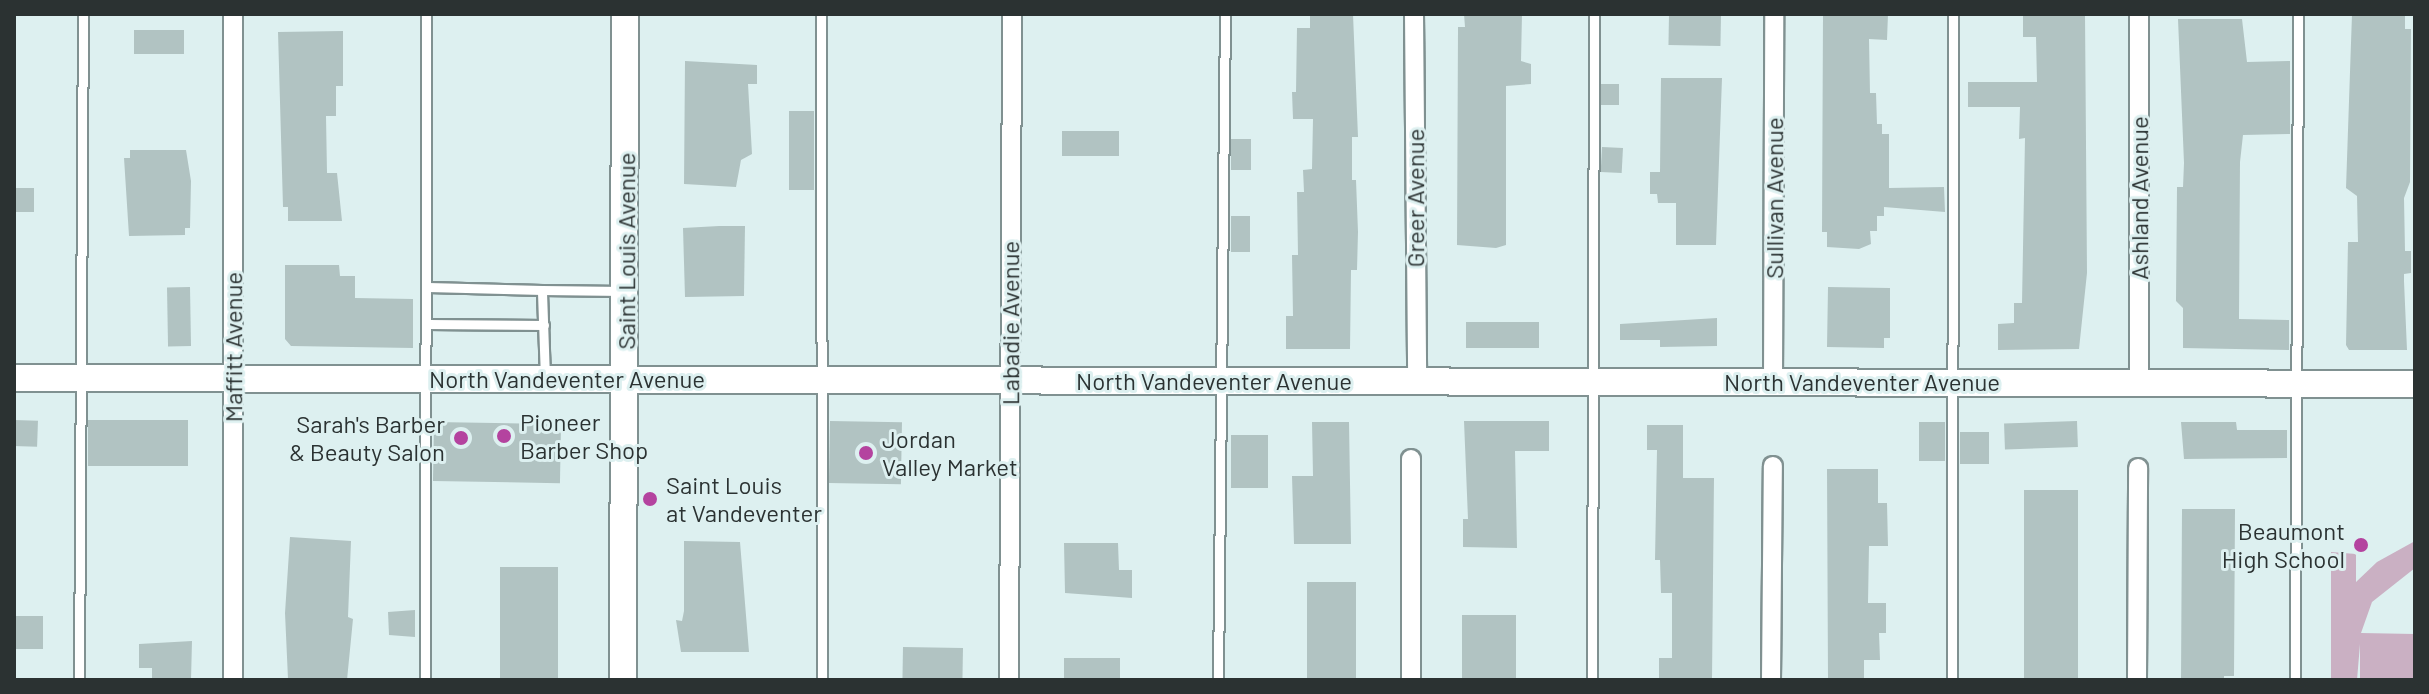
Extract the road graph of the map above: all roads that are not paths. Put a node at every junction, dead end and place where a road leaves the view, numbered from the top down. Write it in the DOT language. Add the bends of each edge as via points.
graph roads {
  1 [pos="83,14"];
  2 [pos="233,14"];
  3 [pos="426,14"];
  4 [pos="625,14"];
  5 [pos="821,14"];
  6 [pos="1012,14"];
  7 [pos="1225,14"];
  8 [pos="1414,14"];
  9 [pos="1594,14"];
  10 [pos="1774,14"];
  11 [pos="1953,14"];
  12 [pos="2139,14"];
  13 [pos="2298,14"];
  14 [pos="428,287"];
  15 [pos="542,290"];
  16 [pos="627,291"];
  17 [pos="428,324"];
  18 [pos="544,325"];
  19 [pos="14,378"];
  20 [pos="81,378"];
  21 [pos="233,378"];
  22 [pos="428,379"];
  23 [pos="545,379"];
  24 [pos="627,379"];
  25 [pos="822,380"];
  26 [pos="1010,381"];
  27 [pos="1221,381"];
  28 [pos="1417,381"];
  29 [pos="1593,382"];
  30 [pos="1773,382"];
  31 [pos="1952,383"];
  32 [pos="2139,383"];
  33 [pos="2297,383"];
  34 [pos="2415,384"];
  35 [pos="1411,459"];
  36 [pos="1773,466"];
  37 [pos="2138,468"];
  38 [pos="79,680"];
  39 [pos="233,680"];
  40 [pos="425,680"];
  41 [pos="623,680"];
  42 [pos="822,680"];
  43 [pos="1009,680"];
  44 [pos="1218,680"];
  45 [pos="1411,680"];
  46 [pos="1592,680"];
  47 [pos="1771,680"];
  48 [pos="1952,680"];
  49 [pos="2137,680"];
  50 [pos="2295,680"];
  1 -- 20 [label="lane"];
  2 -- 21 [label="street, Maffitt Avenue"];
  3 -- 14 [label="lane"];
  4 -- 16 [label="main road, Saint Louis Avenue"];
  5 -- 25 [label="lane"];
  6 -- 26 [label="street, Labadie Avenue"];
  7 -- 27 [label="lane"];
  8 -- 28 [label="street, Greer Avenue"];
  9 -- 29 [label="lane"];
  10 -- 30 [label="street, Sullivan Avenue"];
  11 -- 31 [label="lane"];
  12 -- 32 [label="street, Ashland Avenue"];
  13 -- 33 [label="lane"];
  14 -- 15 [label="lane"];
  14 -- 17 [label="lane"];
  15 -- 16 [label="lane"];
  15 -- 18 [label="lane"];
  16 -- 24 [label="main road, Saint Louis Avenue"];
  17 -- 18 [label="lane"];
  17 -- 22 [label="lane"];
  18 -- 23 [label="lane"];
  19 -- 20 [label="main road, North Vandeventer Avenue"];
  20 -- 21 [label="main road, North Vandeventer Avenue"];
  20 -- 38 [label="lane"];
  21 -- 22 [label="main road, North Vandeventer Avenue"];
  21 -- 39 [label="street, Maffitt Avenue"];
  22 -- 23 [label="main road, North Vandeventer Avenue"];
  22 -- 40 [label="lane"];
  23 -- 24 [label="main road, North Vandeventer Avenue"];
  24 -- 25 [label="main road, North Vandeventer Avenue"];
  24 -- 41 [label="main road, Saint Louis Avenue"];
  25 -- 26 [label="main road, North Vandeventer Avenue"];
  25 -- 42 [label="lane"];
  26 -- 27 [label="main road, North Vandeventer Avenue"];
  26 -- 43 [label="street, Labadie Avenue"];
  27 -- 28 [label="main road, North Vandeventer Avenue"];
  27 -- 44 [label="lane"];
  28 -- 29 [label="main road, North Vandeventer Avenue"];
  29 -- 30 [label="main road, North Vandeventer Avenue"];
  29 -- 46 [label="lane"];
  30 -- 31 [label="main road, North Vandeventer Avenue"];
  31 -- 32 [label="main road, North Vandeventer Avenue"];
  31 -- 48 [label="lane"];
  32 -- 33 [label="main road, North Vandeventer Avenue"];
  33 -- 34 [label="main road, North Vandeventer Avenue"];
  33 -- 50 [label="lane"];
  35 -- 45 [label="street"];
  36 -- 47 [label="street"];
  37 -- 49 [label="street"];
}
